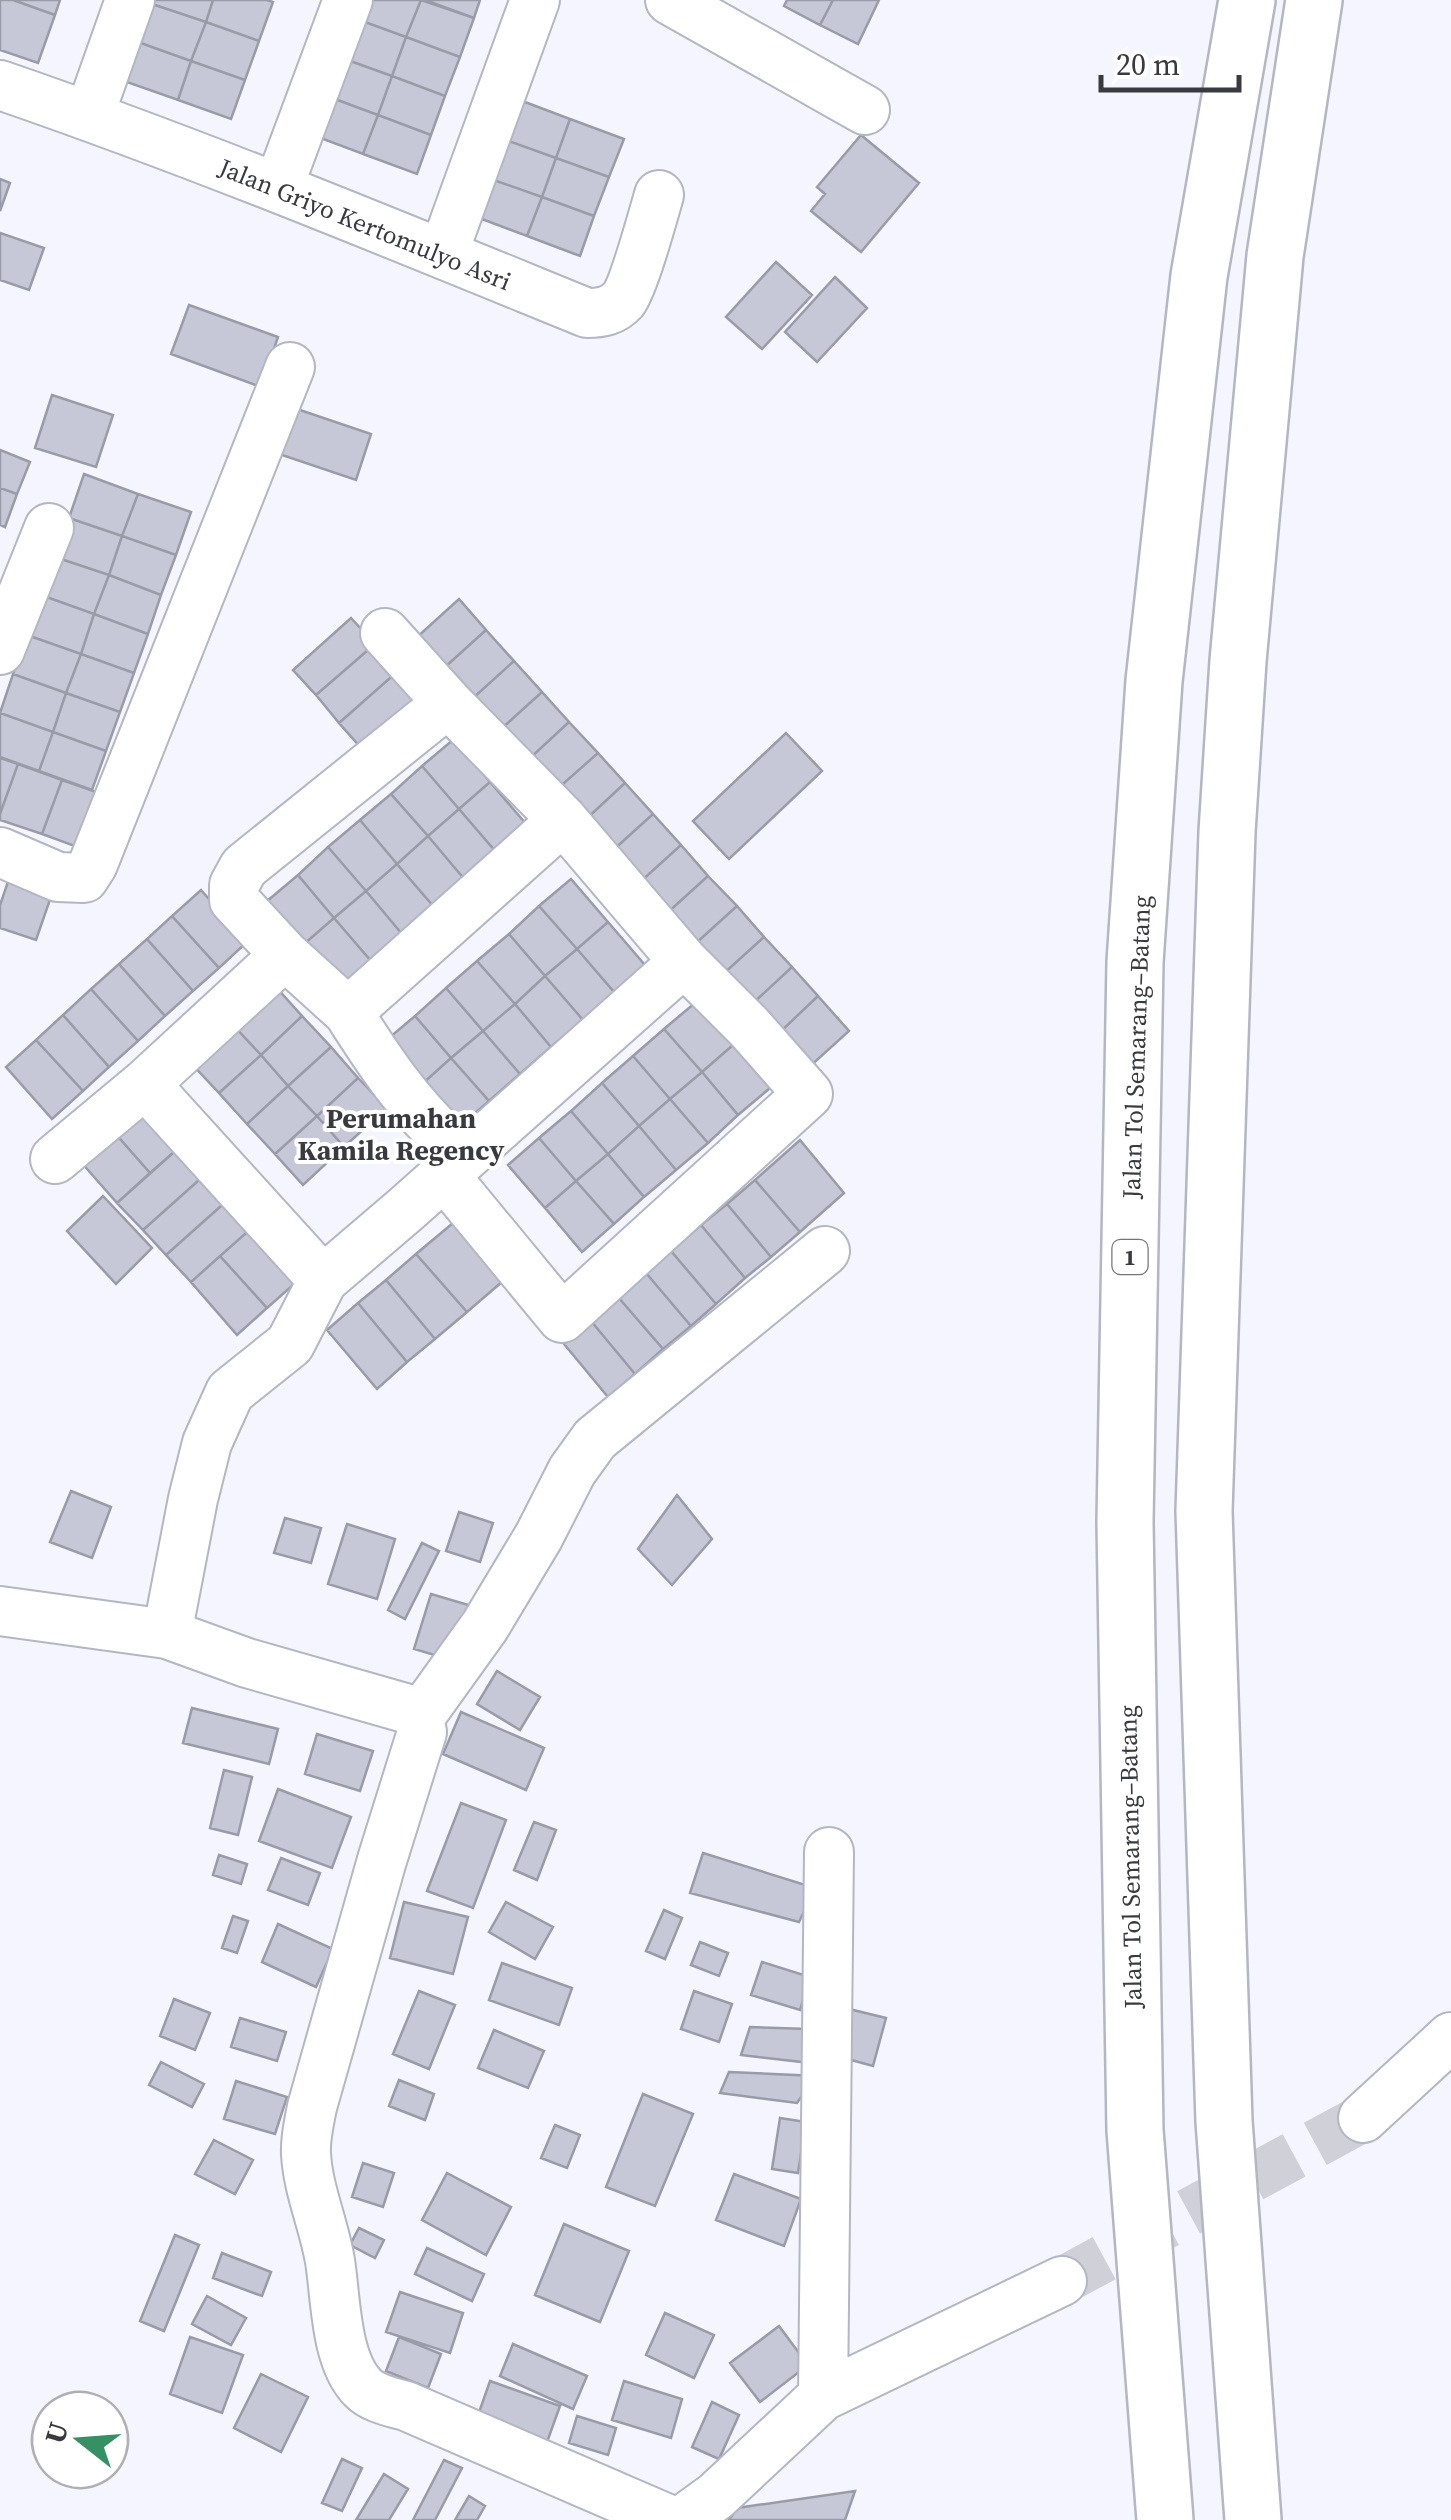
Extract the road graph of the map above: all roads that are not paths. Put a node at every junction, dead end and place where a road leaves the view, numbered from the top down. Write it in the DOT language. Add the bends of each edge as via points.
graph roads {
  1 [pos="130,0"];
  2 [pos="348,0"];
  3 [pos="535,0"];
  4 [pos="670,0"];
  5 [pos="1247,0"];
  6 [pos="1314,0"];
  7 [pos="0,84"];
  8 [pos="865,110"];
  9 [pos="89,116"];
  10 [pos="278,188"];
  11 [pos="659,195"];
  12 [pos="443,254"];
  13 [pos="290,366"];
  14 [pos="49,528"];
  15 [pos="385,633"];
  16 [pos="0,650"];
  17 [pos="448,703"];
  18 [pos="564,820"];
  19 [pos="0,852"];
  20 [pos="285,955"];
  21 [pos="684,962"];
  22 [pos="348,1012"];
  23 [pos="145,1084"];
  24 [pos="55,1160"];
  25 [pos="444,1175"];
  26 [pos="825,1252"];
  27 [pos="323,1280"];
  28 [pos="0,1611"];
  29 [pos="167,1634"];
  30 [pos="420,1718"];
  31 [pos="829,1852"];
  32 [pos="1451,2037"];
  33 [pos="1363,2118"];
  34 [pos="1062,2281"];
  35 [pos="823,2396"];
  36 [pos="670,2520"];
  37 [pos="683,2520"];
  38 [pos="1165,2520"];
  39 [pos="1253,2520"];
  1 -- 9 [label="street"];
  2 -- 10 [label="street"];
  3 -- 12 [label="street"];
  4 -- 8 [label="street"];
  5 -- 38 [label="highway, Jalan Tol Semarang–Batang / 1" via="1195,314 1154,681 1135,962 1124,1522 1135,2130"];
  6 -- 39 [label="highway" via="1275,256 1238,661 1204,1511 1224,2121"];
  7 -- 9 [label="street, Jalan Griyo Kertomulyo Asri"];
  9 -- 10 [label="street, Jalan Griyo Kertomulyo Asri"];
  10 -- 12 [label="street, Jalan Griyo Kertomulyo Asri"];
  11 -- 12 [label="street, Jalan Griyo Kertomulyo Asri" via="626,298 612,310 587,313"];
  13 -- 19 [label="street" via="94,864 84,878 58,877"];
  14 -- 16 [label="street"];
  15 -- 17 [label="street"];
  17 -- 18 [label="street"];
  17 -- 20 [label="street" via="244,866 234,900"];
  18 -- 21 [label="street"];
  18 -- 22 [label="street"];
  20 -- 22 [label="street"];
  20 -- 23 [label="street"];
  21 -- 25 [label="street"];
  21 -- 25 [label="street" via="808,1094 562,1318"];
  22 -- 25 [label="street" via="421,1116 450,1143"];
  23 -- 24 [label="street"];
  23 -- 27 [label="street"];
  25 -- 27 [label="street"];
  26 -- 30 [label="street" via="595,1439 486,1626"];
  27 -- 29 [label="street" via="290,1344 230,1392 207,1443"];
  28 -- 29 [label="street"];
  29 -- 30 [label="street" via="412,1710"];
  30 -- 36 [label="street" via="422,1732 306,2138 342,2347 354,2376 378,2397"];
  31 -- 35 [label="street"];
  32 -- 33 [label="street"];
  34 -- 35 [label="street"];
  35 -- 37 [label="street"];
}
